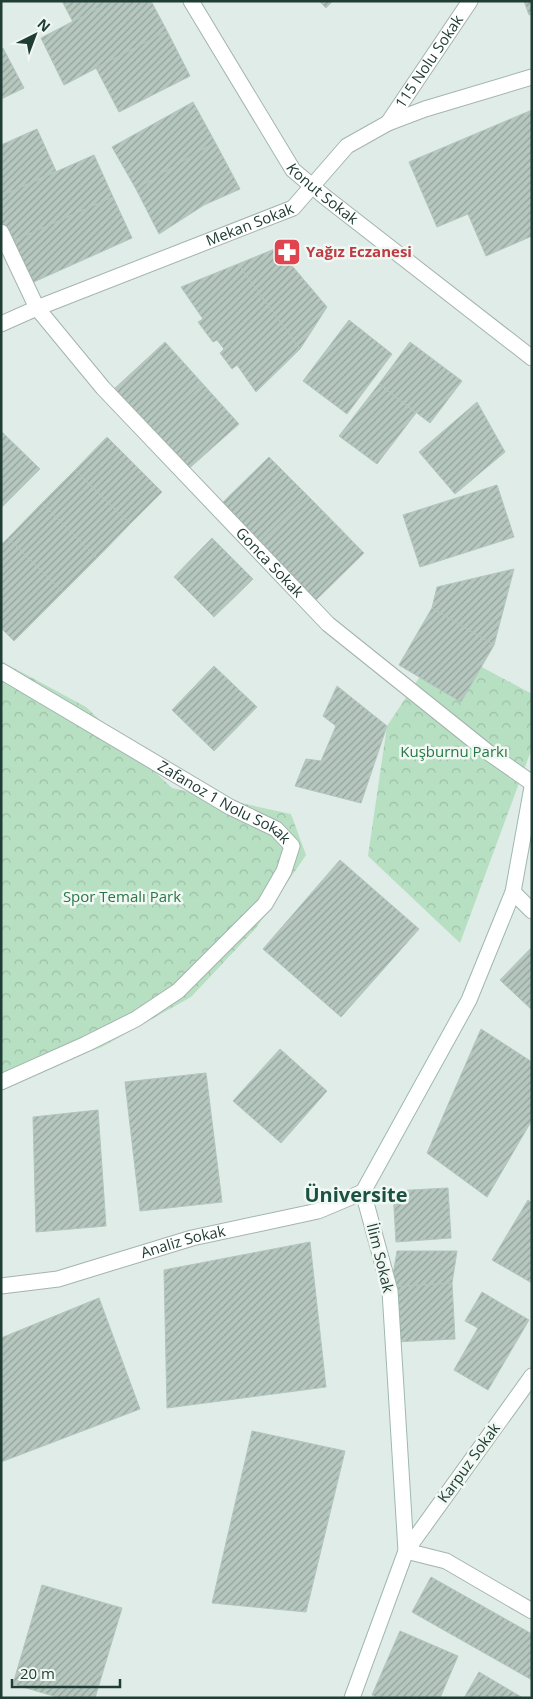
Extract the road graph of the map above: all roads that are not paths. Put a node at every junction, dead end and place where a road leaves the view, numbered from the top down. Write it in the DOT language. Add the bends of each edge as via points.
graph roads {
  1 [pos="191,1"];
  2 [pos="470,1"];
  3 [pos="532,77"];
  4 [pos="388,123"];
  5 [pos="311,186"];
  6 [pos="1,232"];
  7 [pos="37,308"];
  8 [pos="1,324"];
  9 [pos="532,358"];
  10 [pos="1,671"];
  11 [pos="532,785"];
  12 [pos="513,892"];
  13 [pos="532,911"];
  14 [pos="1,1082"];
  15 [pos="363,1192"];
  16 [pos="1,1286"];
  17 [pos="532,1376"];
  18 [pos="406,1551"];
  19 [pos="532,1611"];
  20 [pos="352,1698"];
  1 -- 5 [label="street, Konut Sokak" via="293,170"];
  2 -- 4 [label="street, 115 Nolu Sokak"];
  3 -- 4 [label="street, Mekan Sokak"];
  4 -- 5 [label="street, Mekan Sokak" via="347,146"];
  5 -- 7 [label="street, Mekan Sokak" via="293,208"];
  5 -- 9 [label="street, Konut Sokak"];
  6 -- 7 [label="street, Gonca Sokak"];
  7 -- 8 [label="street, Mekan Sokak"];
  7 -- 11 [label="street, Gonca Sokak" via="103,388 328,624"];
  10 -- 14 [label="street, Zafanoz 1 Nolu Sokak" via="230,808 276,829 292,846 284,871 265,904 178,991 136,1019"];
  11 -- 12 [label="street"];
  12 -- 13 [label="street"];
  12 -- 15 [label="street" via="469,1000"];
  15 -- 16 [label="street, Analiz Sokak" via="318,1211 192,1238 58,1279"];
  15 -- 18 [label="street, İlim Sokak" via="390,1291"];
  17 -- 18 [label="street, Karpuz Sokak"];
  18 -- 19 [label="street" via="446,1561"];
  18 -- 20 [label="street, İlim Sokak"];
}
